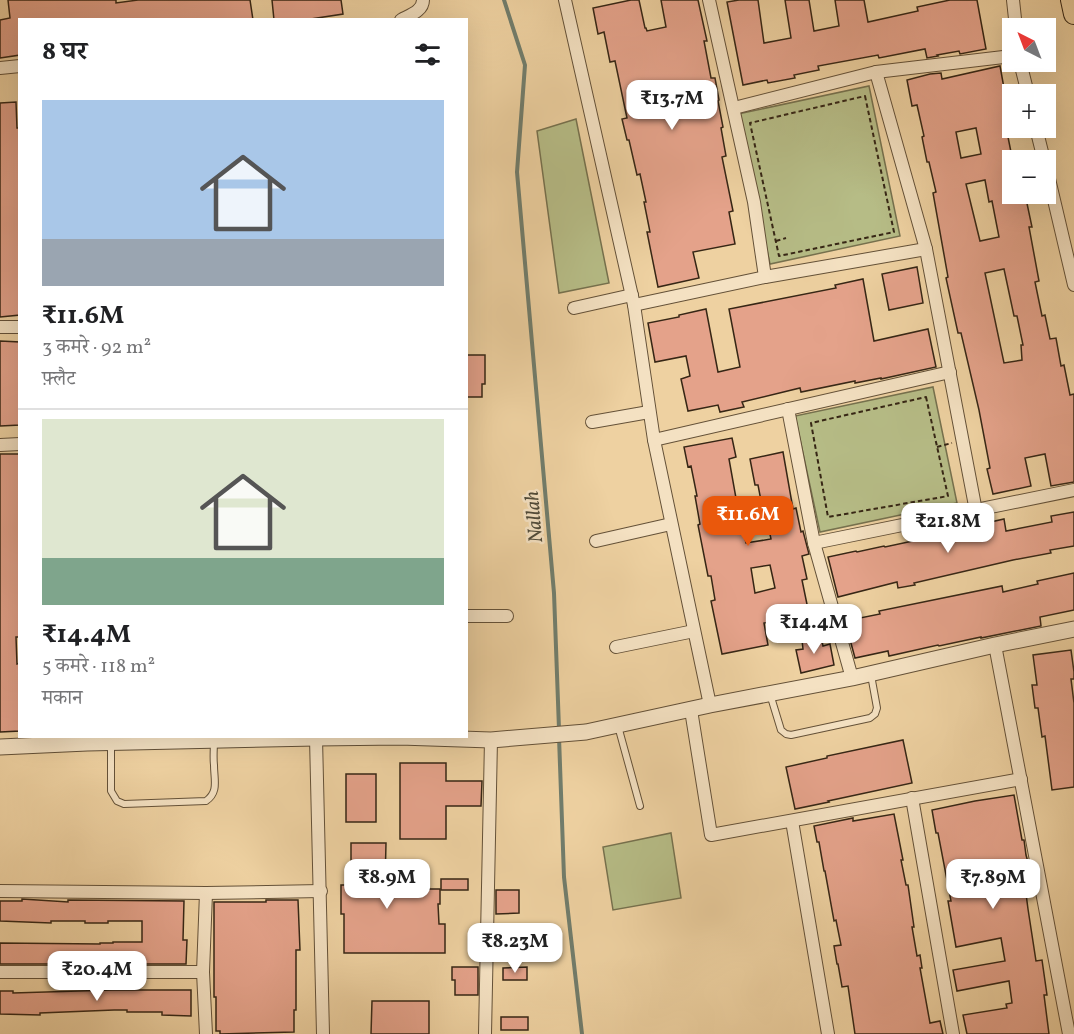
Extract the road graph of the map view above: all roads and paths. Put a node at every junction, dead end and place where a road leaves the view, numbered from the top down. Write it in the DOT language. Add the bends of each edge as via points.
graph roads {
  1 [pos="423,0"];
  2 [pos="566,0"];
  3 [pos="709,0"];
  4 [pos="1013,0"];
  5 [pos="1071,0"];
  6 [pos="1074,14"];
  7 [pos="404,18"];
  8 [pos="1015,18"];
  9 [pos="1002,57"];
  10 [pos="18,66"];
  11 [pos="0,68"];
  12 [pos="876,72"];
  13 [pos="734,108"];
  14 [pos="1055,204"];
  15 [pos="786,238"];
  16 [pos="776,241"];
  17 [pos="926,249"];
  18 [pos="765,277"];
  19 [pos="1074,285"];
  20 [pos="633,300"];
  21 [pos="574,308"];
  22 [pos="0,327"];
  23 [pos="18,327"];
  24 [pos="950,372"];
  25 [pos="788,409"];
  26 [pos="650,412"];
  27 [pos="592,422"];
  28 [pos="654,440"];
  29 [pos="18,444"];
  30 [pos="0,445"];
  31 [pos="1074,490"];
  32 [pos="976,511"];
  33 [pos="828,517"];
  34 [pos="671,524"];
  35 [pos="596,541"];
  36 [pos="814,543"];
  37 [pos="468,616"];
  38 [pos="507,616"];
  39 [pos="1074,629"];
  40 [pos="694,631"];
  41 [pos="995,645"];
  42 [pos="616,647"];
  43 [pos="871,674"];
  44 [pos="852,678"];
  45 [pos="770,694"];
  46 [pos="710,705"];
  47 [pos="691,710"];
  48 [pos="617,725"];
  49 [pos="316,738"];
  50 [pos="430,738"];
  51 [pos="87,740"];
  52 [pos="214,740"];
  53 [pos="491,740"];
  54 [pos="111,742"];
  55 [pos="0,747"];
  56 [pos="1021,778"];
  57 [pos="912,798"];
  58 [pos="640,806"];
  59 [pos="792,820"];
  60 [pos="0,891"];
  61 [pos="321,891"];
  62 [pos="206,893"];
  63 [pos="0,972"];
  64 [pos="203,972"];
  65 [pos="206,1034"];
  66 [pos="323,1034"];
  67 [pos="485,1034"];
  68 [pos="828,1034"];
  69 [pos="953,1034"];
  70 [pos="1069,1034"];
  1 -- 7 [label="street" via="420,9"];
  2 -- 20 [label="street"];
  3 -- 13 [label="street"];
  4 -- 8 [label="street"];
  5 -- 6 [label="highway"];
  9 -- 12 [label="street"];
  10 -- 11 [label="street"];
  12 -- 13 [label="street"];
  12 -- 17 [label="street"];
  13 -- 18 [label="street"];
  14 -- 19 [label="street"];
  15 -- 16 [label="path"];
  16 -- 16 [label="path" via="750,123 865,96 894,232 779,256"];
  17 -- 18 [label="street"];
  17 -- 24 [label="street"];
  18 -- 20 [label="street"];
  20 -- 21 [label="street"];
  20 -- 26 [label="street"];
  22 -- 23 [label="street"];
  24 -- 25 [label="street"];
  24 -- 32 [label="street"];
  25 -- 28 [label="street"];
  25 -- 36 [label="street"];
  26 -- 27 [label="street"];
  26 -- 28 [label="street"];
  28 -- 34 [label="street"];
  29 -- 30 [label="street"];
  31 -- 32 [label="street"];
  32 -- 36 [label="street"];
  33 -- 33 [label="path" via="811,423 926,397 948,496"];
  34 -- 35 [label="street"];
  34 -- 40 [label="street"];
  36 -- 44 [label="street"];
  37 -- 38 [label="street"];
  39 -- 41 [label="street"];
  40 -- 42 [label="street"];
  40 -- 46 [label="street"];
  41 -- 43 [label="street"];
  41 -- 56 [label="street"];
  43 -- 44 [label="street"];
  43 -- 45 [label="lane" via="878,708 870,718 791,735 781,730"];
  44 -- 45 [label="street"];
  45 -- 46 [label="street"];
  46 -- 47 [label="street"];
  47 -- 48 [label="street"];
  47 -- 59 [label="street" via="711,835"];
  48 -- 53 [label="street" via="586,732"];
  48 -- 58 [label="lane"];
  49 -- 52 [label="street"];
  49 -- 61 [label="street"];
  50 -- 53 [label="street"];
  51 -- 54 [label="street"];
  51 -- 55 [label="street"];
  52 -- 54 [label="street"];
  52 -- 54 [label="lane" via="216,786 209,799 124,804 111,791"];
  53 -- 67 [label="street"];
  56 -- 57 [label="street"];
  56 -- 70 [label="street"];
  57 -- 59 [label="street"];
  57 -- 69 [label="street"];
  59 -- 68 [label="street"];
  60 -- 62 [label="street"];
  61 -- 62 [label="street"];
  61 -- 66 [label="street"];
  62 -- 64 [label="street"];
  63 -- 64 [label="street"];
  64 -- 65 [label="street"];
}
